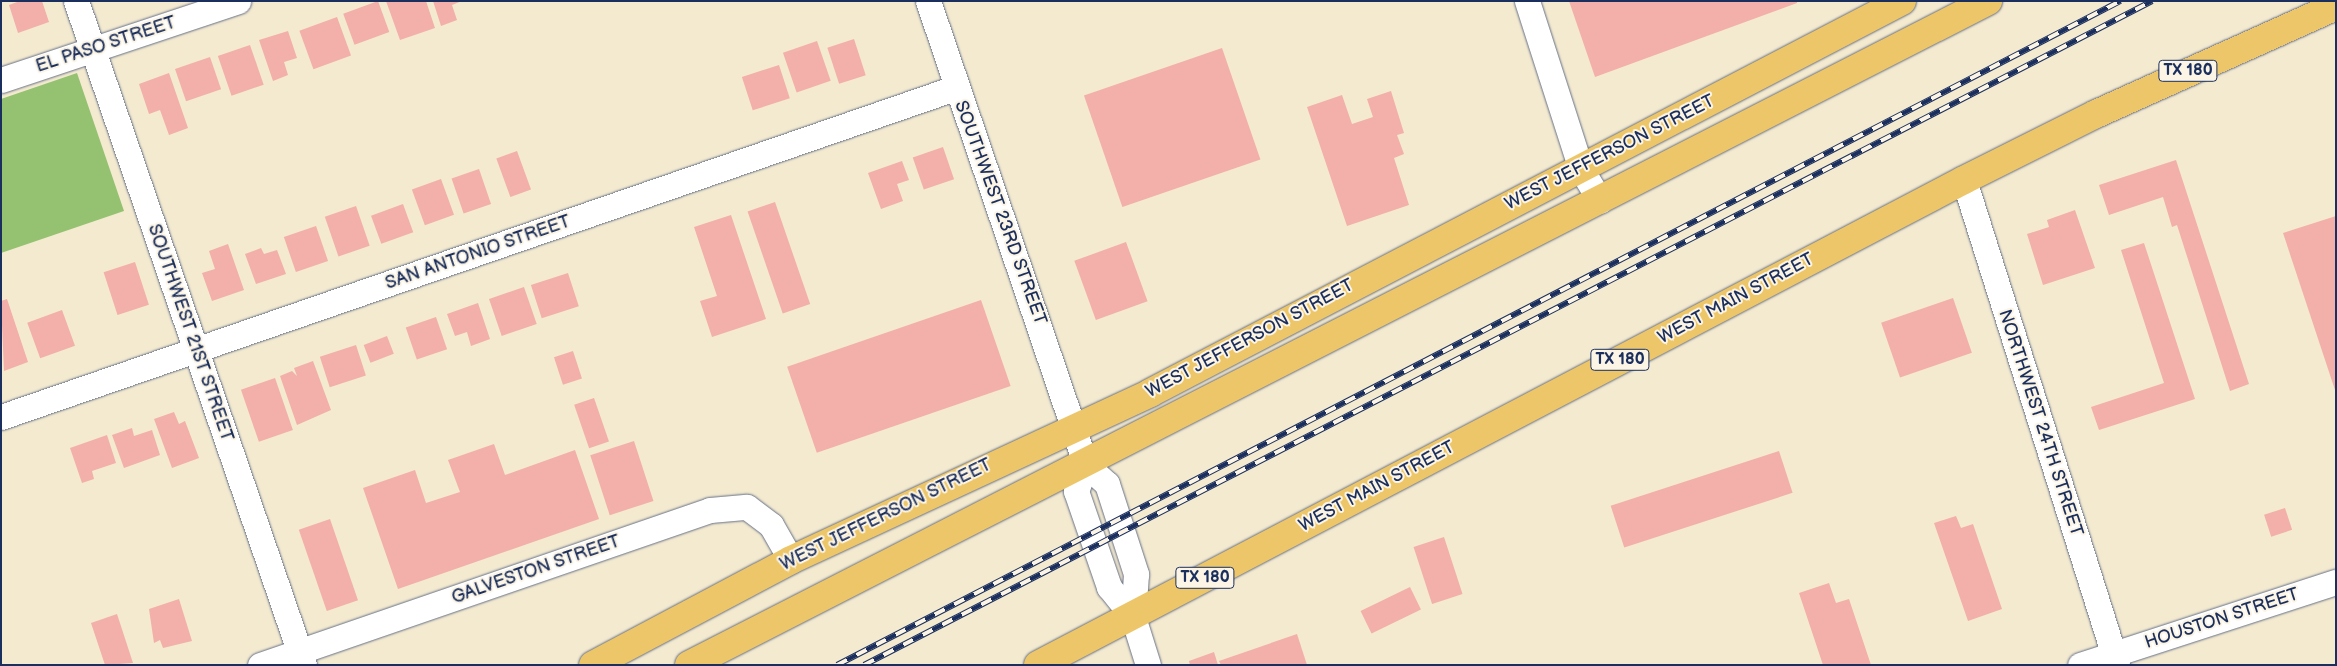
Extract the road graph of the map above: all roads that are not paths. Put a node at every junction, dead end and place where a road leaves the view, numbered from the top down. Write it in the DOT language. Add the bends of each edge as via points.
graph roads {
  1 [pos="76,1"];
  2 [pos="238,1"];
  3 [pos="928,1"];
  4 [pos="1527,1"];
  5 [pos="1902,1"];
  6 [pos="1988,1"];
  7 [pos="2336,6"];
  8 [pos="92,48"];
  9 [pos="1,80"];
  10 [pos="955,88"];
  11 [pos="1581,169"];
  12 [pos="1964,180"];
  13 [pos="1600,201"];
  14 [pos="1335,293"];
  15 [pos="1355,326"];
  16 [pos="197,351"];
  17 [pos="1,417"];
  18 [pos="1074,425"];
  19 [pos="1086,465"];
  20 [pos="791,560"];
  21 [pos="2336,582"];
  22 [pos="1134,617"];
  23 [pos="301,658"];
  24 [pos="2115,659"];
  25 [pos="260,665"];
  26 [pos="593,665"];
  27 [pos="689,665"];
  28 [pos="1038,665"];
  29 [pos="1148,665"];
  30 [pos="2080,665"];
  1 -- 8 [label="street, SOUTHWEST 21ST STREET"];
  2 -- 8 [label="street, EL PASO STREET"];
  3 -- 10 [label="street, SOUTHWEST 23RD STREET"];
  4 -- 11 [label="street"];
  5 -- 11 [label="main road, WEST JEFFERSON STREET"];
  6 -- 13 [label="main road, WEST JEFFERSON STREET"];
  7 -- 12 [label="main road, WEST MAIN STREET / TX 180" via="2096,114"];
  8 -- 9 [label="street, EL PASO STREET"];
  8 -- 16 [label="street, SOUTHWEST 21ST STREET"];
  10 -- 16 [label="street, SAN ANTONIO STREET"];
  10 -- 18 [label="street, SOUTHWEST 23RD STREET"];
  11 -- 13 [label="street"];
  11 -- 14 [label="main road, WEST JEFFERSON STREET"];
  12 -- 22 [label="main road, WEST MAIN STREET / TX 180"];
  12 -- 24 [label="street, NORTHWEST 24TH STREET"];
  13 -- 15 [label="main road, WEST JEFFERSON STREET"];
  14 -- 15 [label="main road"];
  14 -- 18 [label="main road, WEST JEFFERSON STREET" via="1150,392"];
  15 -- 19 [label="main road, WEST JEFFERSON STREET"];
  16 -- 17 [label="street, SAN ANTONIO STREET"];
  16 -- 23 [label="street, SOUTHWEST 21ST STREET"];
  18 -- 19 [label="street, SOUTHWEST 23RD STREET"];
  18 -- 20 [label="main road, WEST JEFFERSON STREET"];
  19 -- 22 [label="street" via="1107,484 1136,574"];
  19 -- 27 [label="main road, WEST JEFFERSON STREET"];
  20 -- 23 [label="street, GALVESTON STREET" via="771,525 747,506 710,510"];
  20 -- 26 [label="main road, WEST JEFFERSON STREET"];
  21 -- 24 [label="street, HOUSTON STREET"];
  22 -- 28 [label="main road, WEST MAIN STREET / TX 180"];
  22 -- 29 [label="street"];
  23 -- 25 [label="street, GALVESTON STREET"];
  24 -- 30 [label="street, HOUSTON STREET"];
}
